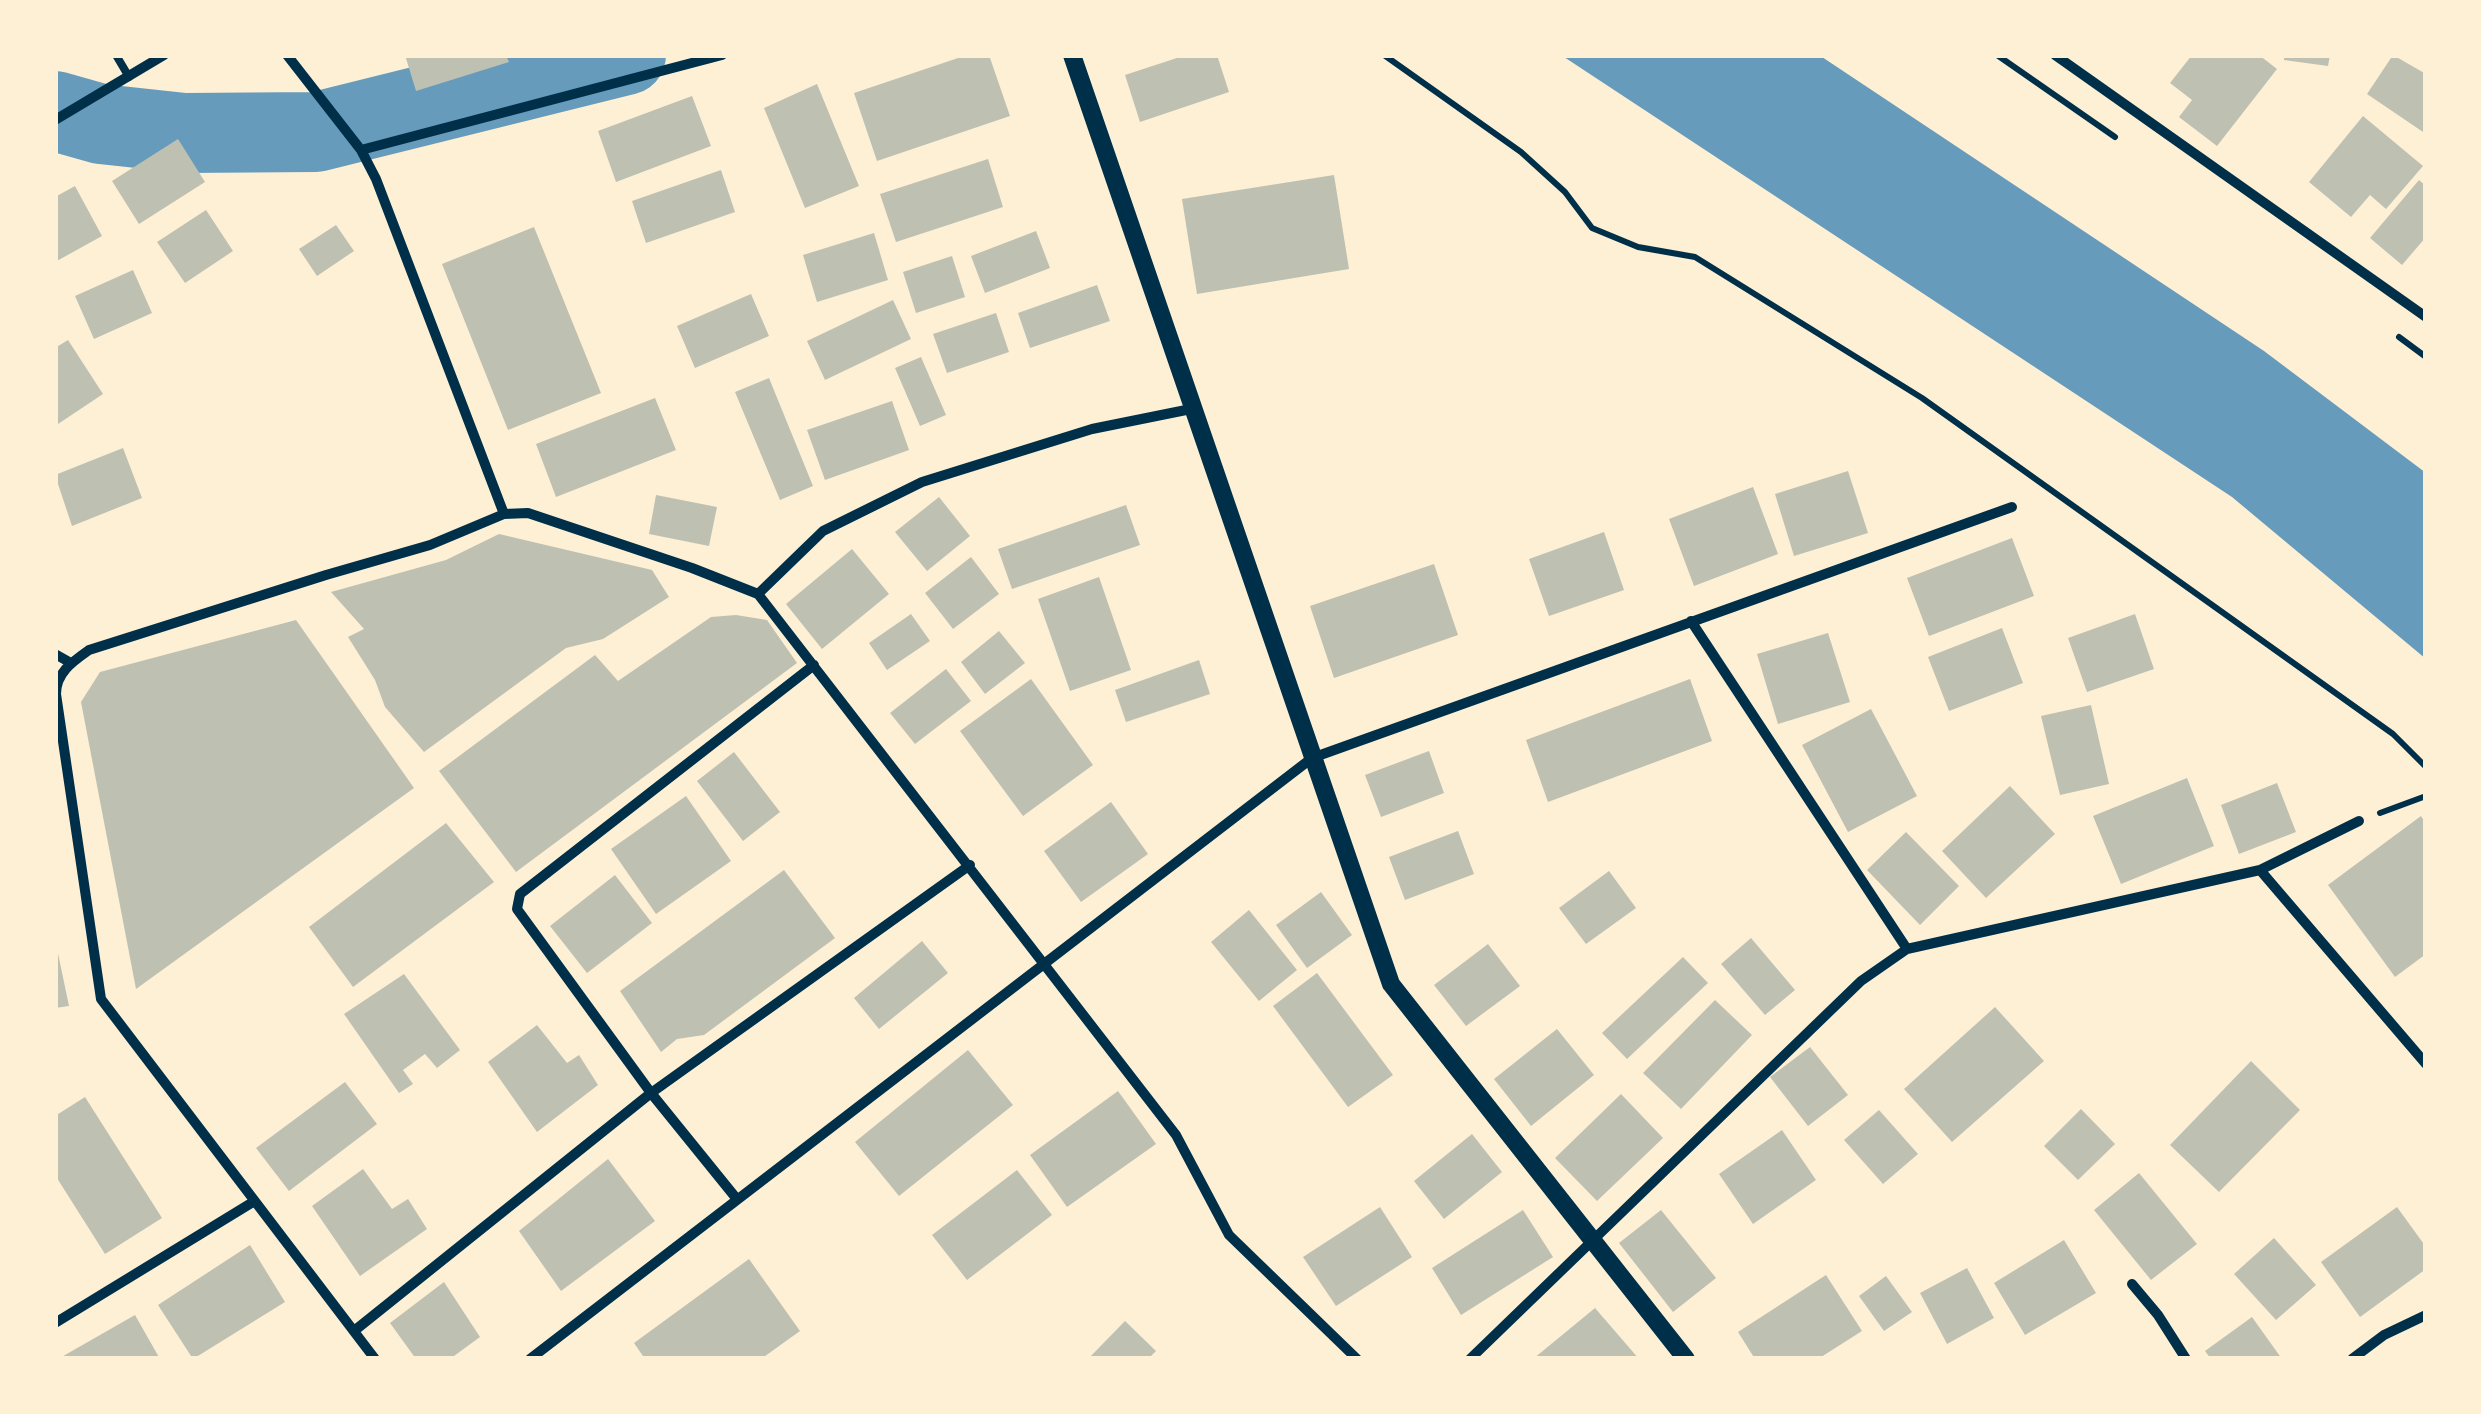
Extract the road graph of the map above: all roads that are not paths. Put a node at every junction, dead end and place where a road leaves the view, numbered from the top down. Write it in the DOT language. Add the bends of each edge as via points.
graph roads {
  1 [pos="116,55"];
  2 [pos="164,55"];
  3 [pos="287,55"];
  4 [pos="722,55"];
  5 [pos="1072,55"];
  6 [pos="2056,55"];
  7 [pos="130,77"];
  8 [pos="55,120"];
  9 [pos="360,148"];
  10 [pos="2426,317"];
  11 [pos="1191,408"];
  12 [pos="2012,508"];
  13 [pos="504,514"];
  14 [pos="758,594"];
  15 [pos="1690,621"];
  16 [pos="55,654"];
  17 [pos="70,662"];
  18 [pos="814,665"];
  19 [pos="1312,758"];
  20 [pos="2358,821"];
  21 [pos="970,865"];
  22 [pos="2260,870"];
  23 [pos="1907,949"];
  24 [pos="1044,965"];
  25 [pos="2426,1064"];
  26 [pos="651,1092"];
  27 [pos="736,1198"];
  28 [pos="254,1202"];
  29 [pos="1592,1242"];
  30 [pos="2132,1284"];
  31 [pos="2426,1315"];
  32 [pos="55,1324"];
  33 [pos="354,1331"];
  34 [pos="375,1359"];
  35 [pos="530,1359"];
  36 [pos="1356,1359"];
  37 [pos="1470,1359"];
  38 [pos="1686,1359"];
  39 [pos="2186,1359"];
  40 [pos="2352,1359"];
  1 -- 7 [label="lane"];
  2 -- 7 [label="street"];
  3 -- 9 [label="street"];
  4 -- 9 [label="street"];
  5 -- 11 [label="street"];
  6 -- 10 [label="street"];
  7 -- 8 [label="street"];
  9 -- 13 [label="street"];
  11 -- 14 [label="street" via="1092,429 922,482 823,532"];
  11 -- 19 [label="street"];
  12 -- 15 [label="street"];
  13 -- 14 [label="street" via="528,513"];
  13 -- 17 [label="street" via="430,546 89,650"];
  14 -- 18 [label="street"];
  15 -- 19 [label="street"];
  15 -- 23 [label="street"];
  16 -- 17 [label="street"];
  17 -- 28 [label="street" via="56,681 56,694 101,998"];
  18 -- 21 [label="street"];
  18 -- 26 [label="street" via="520,894 523,920"];
  19 -- 24 [label="street"];
  19 -- 29 [label="street" via="1391,984"];
  20 -- 22 [label="street"];
  21 -- 24 [label="street"];
  21 -- 26 [label="street"];
  22 -- 23 [label="street"];
  22 -- 25 [label="street"];
  23 -- 29 [label="street" via="1861,981"];
  24 -- 27 [label="street"];
  24 -- 36 [label="street" via="1176,1135 1229,1235"];
  26 -- 27 [label="street"];
  26 -- 33 [label="street"];
  27 -- 35 [label="street"];
  28 -- 32 [label="street"];
  28 -- 33 [label="street"];
  29 -- 37 [label="street"];
  29 -- 38 [label="street"];
  30 -- 39 [label="street"];
  31 -- 40 [label="street" via="2384,1334"];
  33 -- 34 [label="street"];
}
